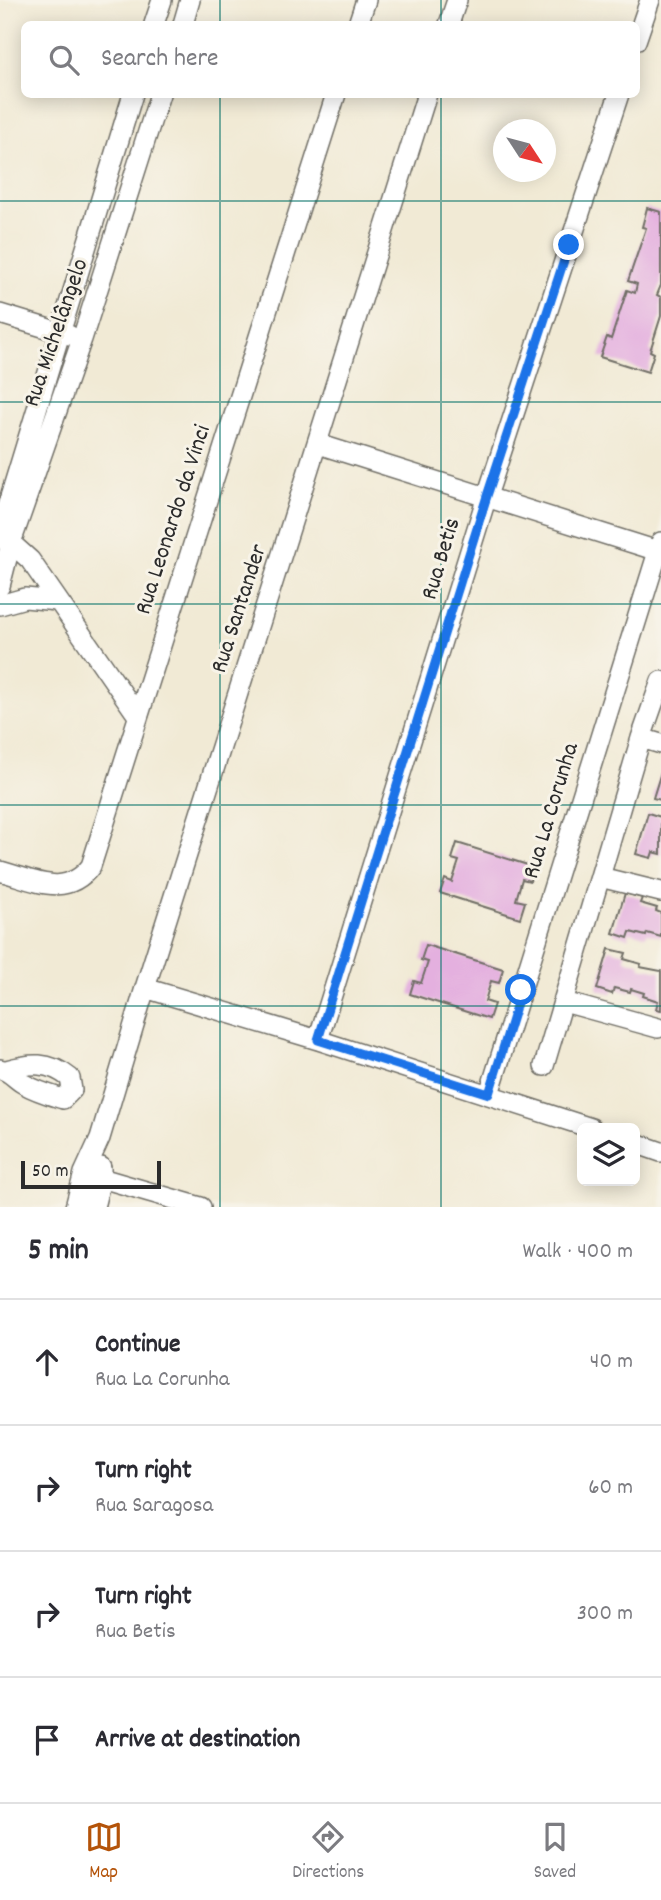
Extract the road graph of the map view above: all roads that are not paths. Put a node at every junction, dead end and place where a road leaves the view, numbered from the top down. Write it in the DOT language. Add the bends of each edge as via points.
graph roads {
  1 [pos="162,0"];
  2 [pos="190,0"];
  3 [pos="366,0"];
  4 [pos="457,0"];
  5 [pos="650,0"];
  6 [pos="155,21"];
  7 [pos="184,21"];
  8 [pos="359,21"];
  9 [pos="450,21"];
  10 [pos="640,29"];
  11 [pos="131,98"];
  12 [pos="159,98"];
  13 [pos="334,98"];
  14 [pos="426,98"];
  15 [pos="618,98"];
  16 [pos="0,314"];
  17 [pos="58,332"];
  18 [pos="82,339"];
  19 [pos="318,444"];
  20 [pos="487,496"];
  21 [pos="4,537"];
  22 [pos="660,549"];
  23 [pos="0,586"];
  24 [pos="57,601"];
  25 [pos="0,605"];
  26 [pos="661,681"];
  27 [pos="138,716"];
  28 [pos="641,738"];
  29 [pos="661,744"];
  30 [pos="0,871"];
  31 [pos="600,877"];
  32 [pos="661,892"];
  33 [pos="145,988"];
  34 [pos="564,1002"];
  35 [pos="658,1028"];
  36 [pos="318,1040"];
  37 [pos="544,1066"];
  38 [pos="489,1094"];
  39 [pos="577,1123"];
  40 [pos="640,1144"];
  41 [pos="660,1149"];
  42 [pos="92,1176"];
  43 [pos="75,1207"];
  44 [pos="94,1207"];
  45 [pos="201,1207"];
  1 -- 6 [label="street"];
  2 -- 7 [label="street"];
  3 -- 8 [label="street"];
  4 -- 9 [label="street"];
  5 -- 10 [label="street"];
  11 -- 17 [label="street"];
  12 -- 18 [label="street, Rua Michelângelo"];
  13 -- 27 [label="street, Rua Leonardo da Vinci"];
  14 -- 19 [label="street, Rua Santander"];
  15 -- 20 [label="street, Rua Betis"];
  16 -- 17 [label="street"];
  17 -- 18 [label="street"];
  17 -- 21 [label="street"];
  18 -- 21 [label="street, Rua Michelângelo"];
  19 -- 20 [label="street"];
  19 -- 33 [label="street, Rua Santander"];
  20 -- 22 [label="street"];
  20 -- 36 [label="street, Rua Betis"];
  21 -- 23 [label="street, Rua Michelângelo"];
  21 -- 24 [label="street" via="30,560"];
  22 -- 38 [label="street, Rua La Corunha"];
  24 -- 25 [label="street" via="25,597"];
  24 -- 27 [label="street"];
  26 -- 28 [label="street"];
  27 -- 30 [label="street, Rua Leonardo da Vinci" via="98,846 83,876 55,885"];
  28 -- 29 [label="street"];
  28 -- 31 [label="street"];
  31 -- 32 [label="street"];
  31 -- 34 [label="street"];
  33 -- 36 [label="street"];
  33 -- 42 [label="street, Rua Santander"];
  34 -- 35 [label="street"];
  34 -- 37 [label="street"];
  36 -- 38 [label="street"];
  38 -- 39 [label="street"];
  40 -- 41 [label="street"];
  42 -- 43 [label="street, Rua Santander"];
  42 -- 44 [label="street, Rua Santander"];
  42 -- 45 [label="street"];
}
